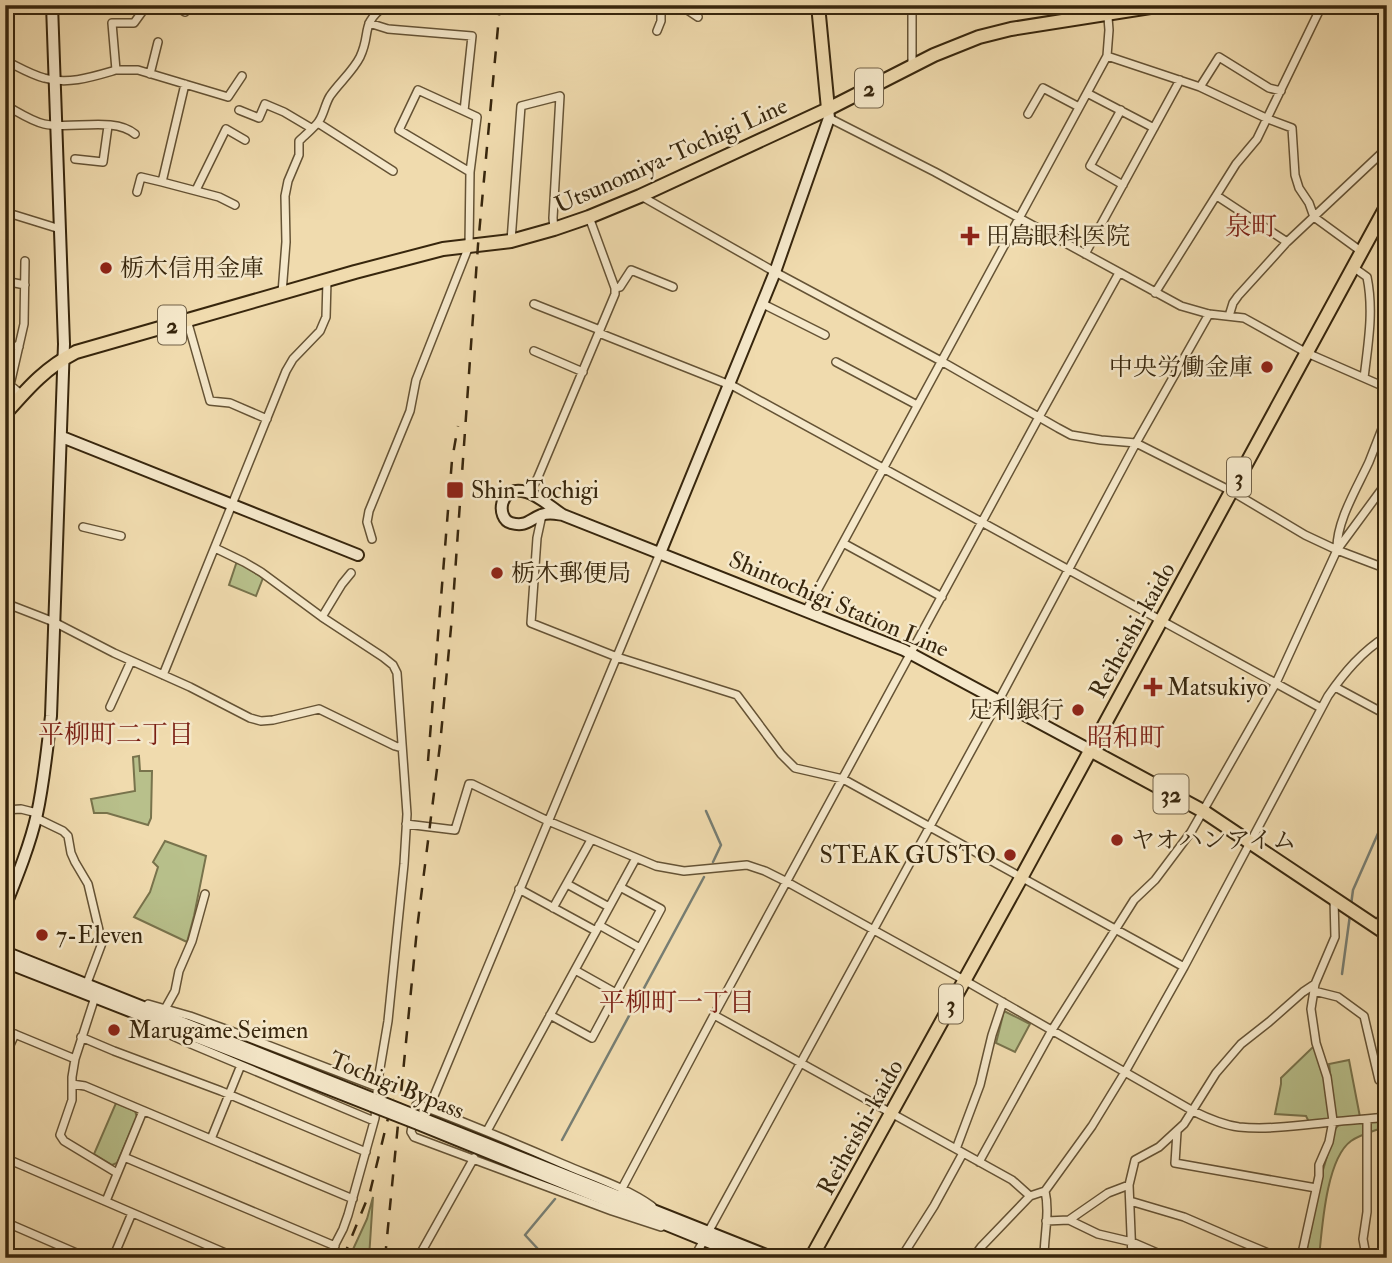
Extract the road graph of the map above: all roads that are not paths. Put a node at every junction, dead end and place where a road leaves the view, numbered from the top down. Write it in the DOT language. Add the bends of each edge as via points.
graph roads {
  1 [pos="52,5"];
  2 [pos="146,5"];
  3 [pos="174,5"];
  4 [pos="190,5"];
  5 [pos="386,5"];
  6 [pos="661,5"];
  7 [pos="680,5"];
  8 [pos="818,5"];
  9 [pos="912,5"];
  10 [pos="1163,5"];
  11 [pos="1322,5"];
  12 [pos="1107,9"];
  13 [pos="698,18"];
  14 [pos="369,23"];
  15 [pos="657,31"];
  16 [pos="158,42"];
  17 [pos="1107,56"];
  18 [pos="8,62"];
  19 [pos="912,66"];
  20 [pos="116,70"];
  21 [pos="150,74"];
  22 [pos="242,76"];
  23 [pos="1180,80"];
  24 [pos="54,81"];
  25 [pos="186,84"];
  26 [pos="1200,87"];
  27 [pos="1281,91"];
  28 [pos="1087,93"];
  29 [pos="5,105"];
  30 [pos="1079,107"];
  31 [pos="240,110"];
  32 [pos="1121,110"];
  33 [pos="464,111"];
  34 [pos="829,113"];
  35 [pos="1028,114"];
  36 [pos="1268,119"];
  37 [pos="315,125"];
  38 [pos="56,126"];
  39 [pos="108,126"];
  40 [pos="1154,128"];
  41 [pos="135,134"];
  42 [pos="245,141"];
  43 [pos="1387,148"];
  44 [pos="75,159"];
  45 [pos="393,171"];
  46 [pos="470,172"];
  47 [pos="162,182"];
  48 [pos="1123,185"];
  49 [pos="196,190"];
  50 [pos="137,192"];
  51 [pos="640,195"];
  52 [pos="1217,196"];
  53 [pos="235,205"];
  54 [pos="1387,205"];
  55 [pos="5,212"];
  56 [pos="589,217"];
  57 [pos="1019,218"];
  58 [pos="1314,218"];
  59 [pos="60,229"];
  60 [pos="554,229"];
  61 [pos="511,241"];
  62 [pos="1287,242"];
  63 [pos="469,246"];
  64 [pos="1362,252"];
  65 [pos="1085,254"];
  66 [pos="25,261"];
  67 [pos="1353,267"];
  68 [pos="775,272"];
  69 [pos="1119,273"];
  70 [pos="327,279"];
  71 [pos="5,281"];
  72 [pos="25,285"];
  73 [pos="673,287"];
  74 [pos="615,288"];
  75 [pos="282,293"];
  76 [pos="1155,293"];
  77 [pos="534,304"];
  78 [pos="763,304"];
  79 [pos="1209,314"];
  80 [pos="1229,316"];
  81 [pos="187,320"];
  82 [pos="600,331"];
  83 [pos="825,335"];
  84 [pos="5,344"];
  85 [pos="19,347"];
  86 [pos="534,351"];
  87 [pos="1307,353"];
  88 [pos="64,360"];
  89 [pos="941,361"];
  90 [pos="836,362"];
  91 [pos="583,372"];
  92 [pos="1364,378"];
  93 [pos="8,384"];
  94 [pos="729,384"];
  95 [pos="1387,388"];
  96 [pos="22,395"];
  97 [pos="917,405"];
  98 [pos="5,415"];
  99 [pos="1387,416"];
  100 [pos="1039,417"];
  101 [pos="267,419"];
  102 [pos="62,437"];
  103 [pos="1136,443"];
  104 [pos="884,467"];
  105 [pos="538,477"];
  106 [pos="1387,482"];
  107 [pos="524,491"];
  108 [pos="1231,491"];
  109 [pos="542,501"];
  110 [pos="233,504"];
  111 [pos="542,515"];
  112 [pos="563,515"];
  113 [pos="983,522"];
  114 [pos="526,524"];
  115 [pos="83,527"];
  116 [pos="121,536"];
  117 [pos="537,537"];
  118 [pos="372,539"];
  119 [pos="843,543"];
  120 [pos="215,548"];
  121 [pos="1337,550"];
  122 [pos="660,553"];
  123 [pos="358,555"];
  124 [pos="1069,569"];
  125 [pos="1387,569"];
  126 [pos="351,573"];
  127 [pos="942,597"];
  128 [pos="5,603"];
  129 [pos="807,611"];
  130 [pos="322,617"];
  131 [pos="1161,620"];
  132 [pos="54,622"];
  133 [pos="1387,636"];
  134 [pos="912,654"];
  135 [pos="617,657"];
  136 [pos="131,661"];
  137 [pos="163,675"];
  138 [pos="1276,683"];
  139 [pos="389,684"];
  140 [pos="398,684"];
  141 [pos="1335,687"];
  142 [pos="999,700"];
  143 [pos="110,707"];
  144 [pos="1321,708"];
  145 [pos="1387,715"];
  146 [pos="402,748"];
  147 [pos="1090,750"];
  148 [pos="843,779"];
  149 [pos="5,810"];
  150 [pos="1203,811"];
  151 [pos="36,816"];
  152 [pos="548,821"];
  153 [pos="406,824"];
  154 [pos="929,827"];
  155 [pos="591,840"];
  156 [pos="1250,842"];
  157 [pos="636,858"];
  158 [pos="1021,878"];
  159 [pos="787,882"];
  160 [pos="567,884"];
  161 [pos="620,887"];
  162 [pos="519,890"];
  163 [pos="205,894"];
  164 [pos="1335,899"];
  165 [pos="5,907"];
  166 [pos="609,907"];
  167 [pos="553,908"];
  168 [pos="1387,911"];
  169 [pos="598,928"];
  170 [pos="873,930"];
  171 [pos="1115,930"];
  172 [pos="1381,930"];
  173 [pos="640,948"];
  174 [pos="5,952"];
  175 [pos="5,962"];
  176 [pos="1184,967"];
  177 [pos="575,970"];
  178 [pos="964,980"];
  179 [pos="87,983"];
  180 [pos="1315,988"];
  181 [pos="616,993"];
  182 [pos="95,997"];
  183 [pos="1003,1002"];
  184 [pos="135,1008"];
  185 [pos="165,1009"];
  186 [pos="551,1014"];
  187 [pos="714,1015"];
  188 [pos="5,1030"];
  189 [pos="1052,1030"];
  190 [pos="15,1034"];
  191 [pos="81,1037"];
  192 [pos="5,1056"];
  193 [pos="75,1059"];
  194 [pos="800,1063"];
  195 [pos="242,1065"];
  196 [pos="1125,1072"];
  197 [pos="1379,1080"];
  198 [pos="72,1084"];
  199 [pos="377,1087"];
  200 [pos="229,1095"];
  201 [pos="429,1108"];
  202 [pos="143,1111"];
  203 [pos="1192,1111"];
  204 [pos="891,1114"];
  205 [pos="1387,1117"];
  206 [pos="1367,1119"];
  207 [pos="374,1121"];
  208 [pos="418,1121"];
  209 [pos="1333,1121"];
  210 [pos="487,1131"];
  211 [pos="1177,1132"];
  212 [pos="211,1139"];
  213 [pos="959,1151"];
  214 [pos="366,1152"];
  215 [pos="124,1157"];
  216 [pos="5,1158"];
  217 [pos="474,1158"];
  218 [pos="979,1162"];
  219 [pos="117,1173"];
  220 [pos="1129,1185"];
  221 [pos="1317,1188"];
  222 [pos="1045,1191"];
  223 [pos="620,1192"];
  224 [pos="1030,1196"];
  225 [pos="353,1199"];
  226 [pos="106,1201"];
  227 [pos="1130,1201"];
  228 [pos="132,1213"];
  229 [pos="1069,1220"];
  230 [pos="1046,1221"];
  231 [pos="5,1222"];
  232 [pos="679,1229"];
  233 [pos="706,1236"];
  234 [pos="1132,1242"];
  235 [pos="1387,1244"];
  236 [pos="335,1246"];
  237 [pos="88,1258"];
  238 [pos="113,1258"];
  239 [pos="237,1258"];
  240 [pos="328,1258"];
  241 [pos="418,1258"];
  242 [pos="694,1258"];
  243 [pos="748,1258"];
  244 [pos="774,1258"];
  245 [pos="811,1258"];
  246 [pos="901,1258"];
  247 [pos="973,1258"];
  248 [pos="1045,1258"];
  249 [pos="1132,1258"];
  250 [pos="1169,1258"];
  251 [pos="1280,1258"];
  252 [pos="1301,1258"];
  253 [pos="1374,1258"];
  1 -- 24 [label="main road"];
  2 -- 20 [label="street" via="134,23 112,23"];
  3 -- 4 [label="street" via="185,12"];
  5 -- 14 [label="street"];
  6 -- 15 [label="street"];
  7 -- 13 [label="street"];
  8 -- 34 [label="main road"];
  9 -- 19 [label="street"];
  10 -- 12 [label="main road, Utsunomiya-Tochigi Line / 2"];
  11 -- 27 [label="street"];
  12 -- 17 [label="street"];
  12 -- 19 [label="main road, Utsunomiya-Tochigi Line / 2" via="979,37"];
  14 -- 33 [label="street" via="388,29 472,36"];
  14 -- 37 [label="street" via="359,60 328,99"];
  16 -- 21 [label="street"];
  17 -- 23 [label="street"];
  17 -- 28 [label="street"];
  18 -- 24 [label="street"];
  19 -- 34 [label="main road, Utsunomiya-Tochigi Line / 2"];
  20 -- 21 [label="street"];
  20 -- 24 [label="street" via="83,80"];
  21 -- 25 [label="street"];
  22 -- 25 [label="street" via="228,97"];
  23 -- 26 [label="street"];
  23 -- 40 [label="street"];
  24 -- 38 [label="main road"];
  25 -- 47 [label="street"];
  26 -- 27 [label="street" via="1219,57"];
  26 -- 36 [label="street"];
  27 -- 36 [label="street"];
  28 -- 30 [label="street"];
  28 -- 32 [label="street"];
  29 -- 38 [label="street"];
  30 -- 35 [label="street" via="1043,88"];
  30 -- 57 [label="street"];
  31 -- 37 [label="street" via="259,118 265,104"];
  32 -- 40 [label="street"];
  32 -- 48 [label="street" via="1090,166"];
  33 -- 46 [label="street" via="477,117"];
  33 -- 46 [label="street" via="418,90 399,130"];
  34 -- 51 [label="main road, Utsunomiya-Tochigi Line / 2"];
  34 -- 57 [label="street"];
  34 -- 68 [label="main road"];
  36 -- 52 [label="street"];
  36 -- 58 [label="street" via="1293,128 1295,175"];
  37 -- 45 [label="street"];
  37 -- 75 [label="street" via="299,141 285,196"];
  38 -- 39 [label="street"];
  38 -- 59 [label="main road"];
  39 -- 41 [label="street"];
  39 -- 44 [label="street" via="103,162"];
  40 -- 48 [label="street"];
  42 -- 49 [label="street" via="226,129"];
  43 -- 58 [label="street"];
  46 -- 63 [label="street"];
  47 -- 49 [label="street"];
  47 -- 50 [label="street" via="141,177"];
  48 -- 65 [label="street"];
  49 -- 53 [label="street"];
  51 -- 56 [label="main road, Utsunomiya-Tochigi Line / 2"];
  51 -- 68 [label="street"];
  52 -- 62 [label="street"];
  52 -- 76 [label="street"];
  54 -- 64 [label="main road, Reiheishi-kaido / 3"];
  55 -- 59 [label="street"];
  56 -- 60 [label="main road, Utsunomiya-Tochigi Line / 2"];
  56 -- 74 [label="street"];
  57 -- 65 [label="street"];
  57 -- 89 [label="street"];
  58 -- 62 [label="street"];
  58 -- 64 [label="street"];
  59 -- 88 [label="main road"];
  60 -- 61 [label="main road, Utsunomiya-Tochigi Line / 2"];
  60 -- 61 [label="street" via="560,96 521,106"];
  61 -- 63 [label="main road, Utsunomiya-Tochigi Line / 2"];
  62 -- 80 [label="street" via="1238,296"];
  63 -- 70 [label="main road, Utsunomiya-Tochigi Line / 2"];
  63 -- 118 [label="street" via="369,511"];
  64 -- 67 [label="main road, Reiheishi-kaido / 3"];
  65 -- 69 [label="street"];
  66 -- 72 [label="street"];
  67 -- 87 [label="main road, Reiheishi-kaido / 3"];
  67 -- 92 [label="street" via="1367,277 1370,290"];
  68 -- 78 [label="main road"];
  68 -- 89 [label="street"];
  69 -- 76 [label="street"];
  69 -- 100 [label="street"];
  70 -- 75 [label="main road, Utsunomiya-Tochigi Line / 2"];
  70 -- 101 [label="street" via="326,317 320,331 293,359"];
  71 -- 72 [label="street"];
  72 -- 85 [label="street"];
  73 -- 74 [label="street" via="631,270"];
  74 -- 82 [label="street"];
  75 -- 81 [label="main road, Utsunomiya-Tochigi Line / 2"];
  76 -- 79 [label="street"];
  77 -- 82 [label="street"];
  78 -- 83 [label="street"];
  78 -- 94 [label="main road"];
  79 -- 80 [label="street"];
  79 -- 103 [label="street"];
  80 -- 87 [label="street" via="1244,318"];
  81 -- 88 [label="main road, Utsunomiya-Tochigi Line / 2" via="76,352"];
  81 -- 101 [label="street" via="210,401 230,403"];
  82 -- 91 [label="street"];
  82 -- 94 [label="street"];
  84 -- 85 [label="street"];
  85 -- 93 [label="street"];
  86 -- 91 [label="street"];
  87 -- 92 [label="street"];
  87 -- 108 [label="main road, Reiheishi-kaido / 3"];
  88 -- 96 [label="main road, Utsunomiya-Tochigi Line / 2" via="44,372"];
  88 -- 102 [label="main road"];
  89 -- 97 [label="street"];
  89 -- 100 [label="street"];
  90 -- 97 [label="street"];
  91 -- 105 [label="street"];
  92 -- 95 [label="street"];
  93 -- 96 [label="street"];
  94 -- 104 [label="street"];
  94 -- 122 [label="main road"];
  96 -- 98 [label="main road, Utsunomiya-Tochigi Line / 2"];
  97 -- 104 [label="street"];
  99 -- 121 [label="street" via="1346,512"];
  100 -- 103 [label="street" via="1071,435"];
  100 -- 113 [label="street"];
  101 -- 110 [label="street"];
  102 -- 110 [label="main road"];
  102 -- 132 [label="main road"];
  103 -- 108 [label="street"];
  103 -- 124 [label="street"];
  104 -- 113 [label="street"];
  104 -- 119 [label="street"];
  105 -- 107 [label="street"];
  105 -- 109 [label="street"];
  106 -- 121 [label="street"];
  107 -- 109 [label="main road"];
  107 -- 114 [label="main road" via="506,495 502,513 505,521"];
  108 -- 121 [label="street"];
  108 -- 131 [label="main road, Reiheishi-kaido / 3"];
  109 -- 112 [label="main road"];
  110 -- 120 [label="street"];
  110 -- 123 [label="main road"];
  111 -- 112 [label="main road"];
  111 -- 114 [label="main road"];
  111 -- 117 [label="street"];
  112 -- 122 [label="main road, Shintochigi Station Line"];
  113 -- 124 [label="street"];
  113 -- 127 [label="street"];
  114 -- 117 [label="street"];
  115 -- 116 [label="street"];
  117 -- 135 [label="street" via="531,623"];
  119 -- 127 [label="street"];
  119 -- 129 [label="street"];
  120 -- 130 [label="street" via="253,567"];
  120 -- 137 [label="street"];
  121 -- 125 [label="street"];
  121 -- 138 [label="street"];
  122 -- 129 [label="main road, Shintochigi Station Line"];
  122 -- 135 [label="street"];
  124 -- 131 [label="street"];
  124 -- 142 [label="street"];
  126 -- 130 [label="street"];
  127 -- 134 [label="street"];
  128 -- 132 [label="street"];
  129 -- 134 [label="main road, Shintochigi Station Line"];
  130 -- 140 [label="street" via="393,665"];
  131 -- 138 [label="street"];
  131 -- 147 [label="main road, Reiheishi-kaido / 3"];
  132 -- 136 [label="street"];
  132 -- 151 [label="main road" via="51,716"];
  133 -- 141 [label="street" via="1348,668"];
  134 -- 142 [label="main road, Shintochigi Station Line"];
  134 -- 148 [label="street"];
  135 -- 148 [label="street" via="737,695 795,768"];
  135 -- 152 [label="street"];
  136 -- 137 [label="street"];
  136 -- 143 [label="street"];
  137 -- 146 [label="street" via="253,720 319,709"];
  138 -- 144 [label="street"];
  138 -- 150 [label="street"];
  139 -- 140 [label="street"];
  140 -- 146 [label="street"];
  141 -- 144 [label="street"];
  141 -- 145 [label="street"];
  142 -- 147 [label="main road, Shintochigi Station Line"];
  142 -- 154 [label="street"];
  144 -- 156 [label="street"];
  146 -- 153 [label="street"];
  147 -- 150 [label="main road, 32"];
  147 -- 158 [label="main road, Reiheishi-kaido / 3"];
  148 -- 154 [label="street"];
  148 -- 159 [label="street"];
  149 -- 151 [label="street"];
  150 -- 156 [label="main road, 32"];
  150 -- 171 [label="street"];
  151 -- 165 [label="main road"];
  151 -- 179 [label="street" via="68,836 71,853 88,884 102,943"];
  152 -- 153 [label="street" via="469,784 455,830"];
  152 -- 155 [label="street"];
  152 -- 162 [label="street"];
  153 -- 199 [label="street"];
  154 -- 158 [label="street"];
  154 -- 170 [label="street"];
  155 -- 157 [label="street"];
  155 -- 160 [label="street"];
  156 -- 164 [label="main road, 32"];
  156 -- 176 [label="street"];
  157 -- 159 [label="street" via="684,871 747,866"];
  157 -- 161 [label="street"];
  158 -- 171 [label="street"];
  158 -- 178 [label="main road, Reiheishi-kaido / 3"];
  159 -- 170 [label="street"];
  159 -- 187 [label="street"];
  160 -- 166 [label="street"];
  160 -- 167 [label="street"];
  161 -- 166 [label="street"];
  161 -- 173 [label="street" via="661,909"];
  162 -- 167 [label="street"];
  162 -- 201 [label="street"];
  163 -- 185 [label="street" via="175,991"];
  164 -- 172 [label="main road, 32"];
  164 -- 180 [label="street" via="1335,937"];
  166 -- 169 [label="street"];
  167 -- 169 [label="street"];
  168 -- 172 [label="street"];
  169 -- 173 [label="street"];
  169 -- 177 [label="street"];
  170 -- 178 [label="street"];
  170 -- 194 [label="street"];
  171 -- 176 [label="street"];
  171 -- 189 [label="street"];
  173 -- 181 [label="street"];
  174 -- 179 [label="main road, Tochigi Bypass"];
  175 -- 182 [label="main road, Tochigi Bypass"];
  176 -- 196 [label="street"];
  177 -- 181 [label="street"];
  177 -- 186 [label="street"];
  178 -- 183 [label="street"];
  178 -- 204 [label="main road, Reiheishi-kaido / 3"];
  179 -- 184 [label="main road, Tochigi Bypass"];
  180 -- 197 [label="street" via="1338,997 1364,1016"];
  180 -- 203 [label="street" via="1303,992 1241,1044"];
  180 -- 209 [label="street" via="1311,1009 1314,1032"];
  181 -- 186 [label="street" via="592,1038"];
  182 -- 184 [label="main road, Tochigi Bypass"];
  182 -- 191 [label="street"];
  183 -- 189 [label="street"];
  183 -- 213 [label="street"];
  184 -- 185 [label="street"];
  184 -- 195 [label="street" via="155,1028"];
  184 -- 208 [label="main road, Tochigi Bypass, bridge"];
  185 -- 199 [label="street"];
  186 -- 210 [label="street"];
  187 -- 194 [label="street"];
  187 -- 223 [label="street"];
  188 -- 190 [label="street"];
  189 -- 196 [label="street"];
  189 -- 218 [label="street"];
  190 -- 192 [label="street"];
  190 -- 193 [label="street"];
  191 -- 193 [label="street"];
  191 -- 200 [label="street"];
  193 -- 198 [label="street"];
  194 -- 204 [label="street"];
  194 -- 233 [label="street"];
  195 -- 200 [label="street"];
  195 -- 207 [label="street"];
  196 -- 203 [label="street"];
  196 -- 222 [label="street"];
  198 -- 202 [label="street"];
  198 -- 219 [label="street" via="62,1139"];
  199 -- 207 [label="street"];
  200 -- 212 [label="street"];
  200 -- 214 [label="street"];
  201 -- 210 [label="street"];
  201 -- 217 [label="street" via="416,1105 414,1138"];
  202 -- 212 [label="street"];
  202 -- 215 [label="street"];
  203 -- 209 [label="street" via="1238,1127"];
  203 -- 211 [label="street"];
  204 -- 213 [label="street"];
  204 -- 245 [label="main road, Reiheishi-kaido / 3"];
  205 -- 206 [label="street"];
  206 -- 209 [label="street"];
  206 -- 253 [label="street" via="1363,1239 1365,1250"];
  207 -- 214 [label="street"];
  208 -- 223 [label="main road, Tochigi Bypass"];
  208 -- 232 [label="main road, Tochigi Bypass"];
  209 -- 221 [label="street"];
  210 -- 223 [label="street"];
  211 -- 220 [label="street" via="1135,1160"];
  211 -- 221 [label="street" via="1175,1163"];
  212 -- 225 [label="street"];
  213 -- 218 [label="street"];
  213 -- 246 [label="street" via="934,1206"];
  214 -- 225 [label="street"];
  215 -- 219 [label="street"];
  215 -- 236 [label="street"];
  216 -- 226 [label="street"];
  217 -- 232 [label="street" via="634,1219"];
  217 -- 241 [label="street"];
  218 -- 224 [label="street" via="1013,1180"];
  219 -- 226 [label="street"];
  220 -- 227 [label="street"];
  220 -- 229 [label="street" via="1108,1193"];
  221 -- 252 [label="street"];
  222 -- 224 [label="street"];
  222 -- 230 [label="street"];
  223 -- 233 [label="main road, Tochigi Bypass"];
  224 -- 247 [label="street"];
  225 -- 236 [label="street"];
  226 -- 228 [label="street"];
  227 -- 234 [label="street"];
  227 -- 251 [label="street" via="1184,1217"];
  228 -- 238 [label="street"];
  228 -- 239 [label="street"];
  229 -- 230 [label="street"];
  229 -- 234 [label="street" via="1098,1234"];
  230 -- 248 [label="street"];
  231 -- 237 [label="street"];
  232 -- 233 [label="main road, Tochigi Bypass"];
  233 -- 242 [label="street"];
  233 -- 243 [label="main road, Tochigi Bypass"];
  233 -- 244 [label="main road, Tochigi Bypass"];
  234 -- 249 [label="street"];
  234 -- 250 [label="street"];
  235 -- 253 [label="street"];
  236 -- 240 [label="street"];
}
